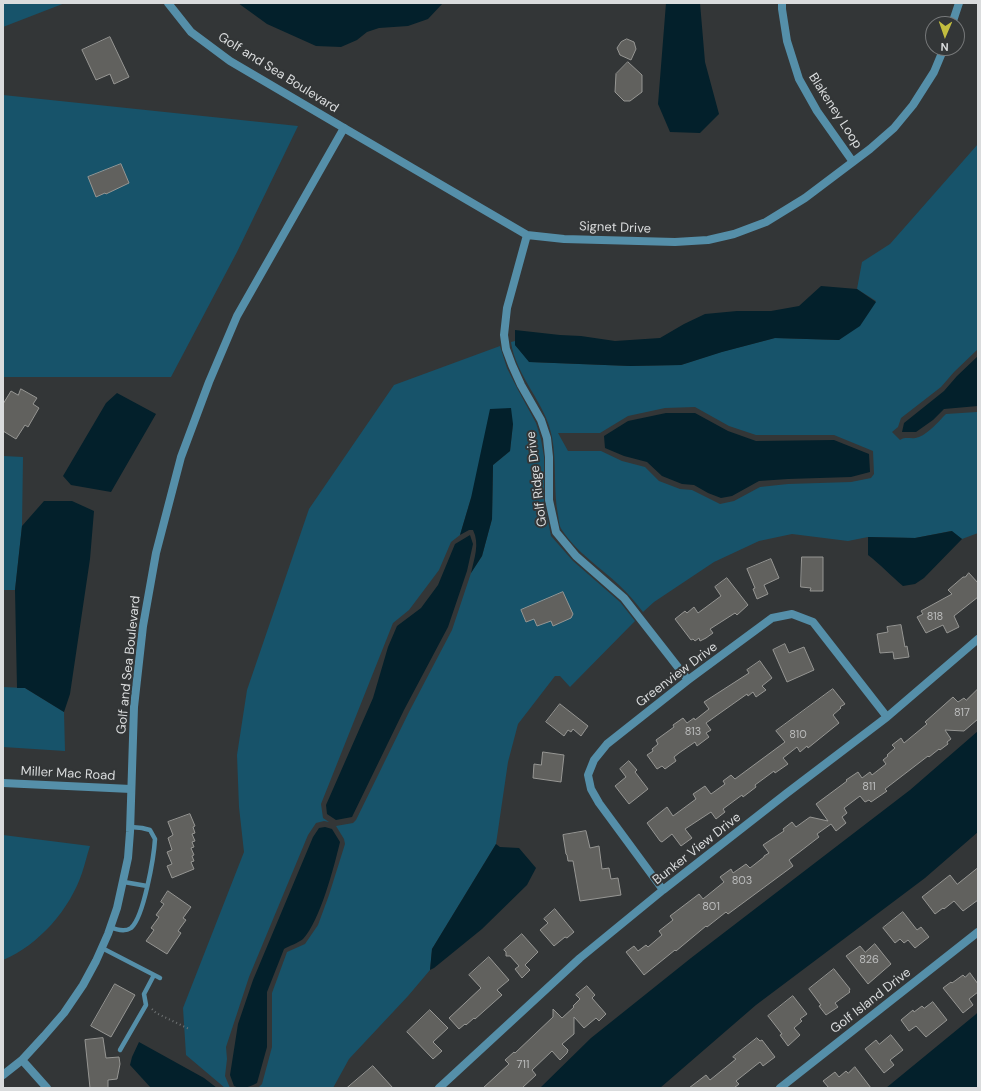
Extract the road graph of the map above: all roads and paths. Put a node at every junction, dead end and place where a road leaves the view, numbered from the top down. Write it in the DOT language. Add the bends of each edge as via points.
graph roads {
  1 [pos="168,3"];
  2 [pos="782,3"];
  3 [pos="959,3"];
  4 [pos="955,16"];
  5 [pos="941,56"];
  6 [pos="344,128"];
  7 [pos="853,162"];
  8 [pos="528,236"];
  9 [pos="978,639"];
  10 [pos="688,680"];
  11 [pos="887,716"];
  12 [pos="3,783"];
  13 [pos="131,789"];
  14 [pos="131,827"];
  15 [pos="124,882"];
  16 [pos="147,886"];
  17 [pos="664,890"];
  18 [pos="110,927"];
  19 [pos="978,932"];
  20 [pos="102,948"];
  21 [pos="154,975"];
  22 [pos="160,978"];
  23 [pos="156,1013"];
  24 [pos="189,1029"];
  25 [pos="120,1050"];
  26 [pos="22,1060"];
  27 [pos="3,1075"];
  28 [pos="48,1088"];
  29 [pos="439,1088"];
  30 [pos="780,1088"];
  1 -- 6 [label="street, Golf and Sea Boulevard" via="191,32 230,62"];
  2 -- 7 [label="street, Blakeney Loop" via="787,41 799,79 817,111"];
  3 -- 4 [label="street"];
  5 -- 7 [label="street, Signet Drive" via="913,106 894,128"];
  6 -- 8 [label="street, Signet Drive"];
  6 -- 13 [label="street, Golf and Sea Boulevard" via="237,316 181,457 156,553 143,626 134,707"];
  7 -- 8 [label="street, Signet Drive" via="805,198 766,222 708,240 675,242"];
  8 -- 10 [label="street, Golf Ridge Drive" via="507,308 504,335 512,365 541,420 547,438 549,500 556,532 576,556 624,598"];
  9 -- 11 [label="street, Bunker View Drive"];
  10 -- 11 [label="street, Greenview Drive" via="772,618 792,614 813,622"];
  10 -- 17 [label="street, Greenview Drive" via="607,744 594,760 588,775 591,789 599,803"];
  11 -- 17 [label="street, Bunker View Drive"];
  12 -- 13 [label="street, Miller Mac Road"];
  13 -- 14 [label="street, Golf and Sea Boulevard"];
  14 -- 15 [label="street, Golf and Sea Boulevard"];
  14 -- 16 [label="lane" via="150,830 155,839"];
  15 -- 16 [label="lane"];
  15 -- 18 [label="street, Golf and Sea Boulevard"];
  16 -- 18 [label="lane" via="139,914 132,927 128,930"];
  17 -- 29 [label="street, Bunker View Drive" via="580,958"];
  18 -- 20 [label="street, Golf and Sea Boulevard"];
  19 -- 30 [label="street, Golf Island Drive"];
  20 -- 21 [label="lane"];
  20 -- 26 [label="street, Golf and Sea Boulevard" via="83,985 64,1013"];
  21 -- 22 [label="lane"];
  21 -- 25 [label="lane" via="144,994 146,1005"];
  23 -- 24 [label="path"];
  26 -- 27 [label="street, Golf and Sea Boulevard"];
  26 -- 28 [label="street"];
}
